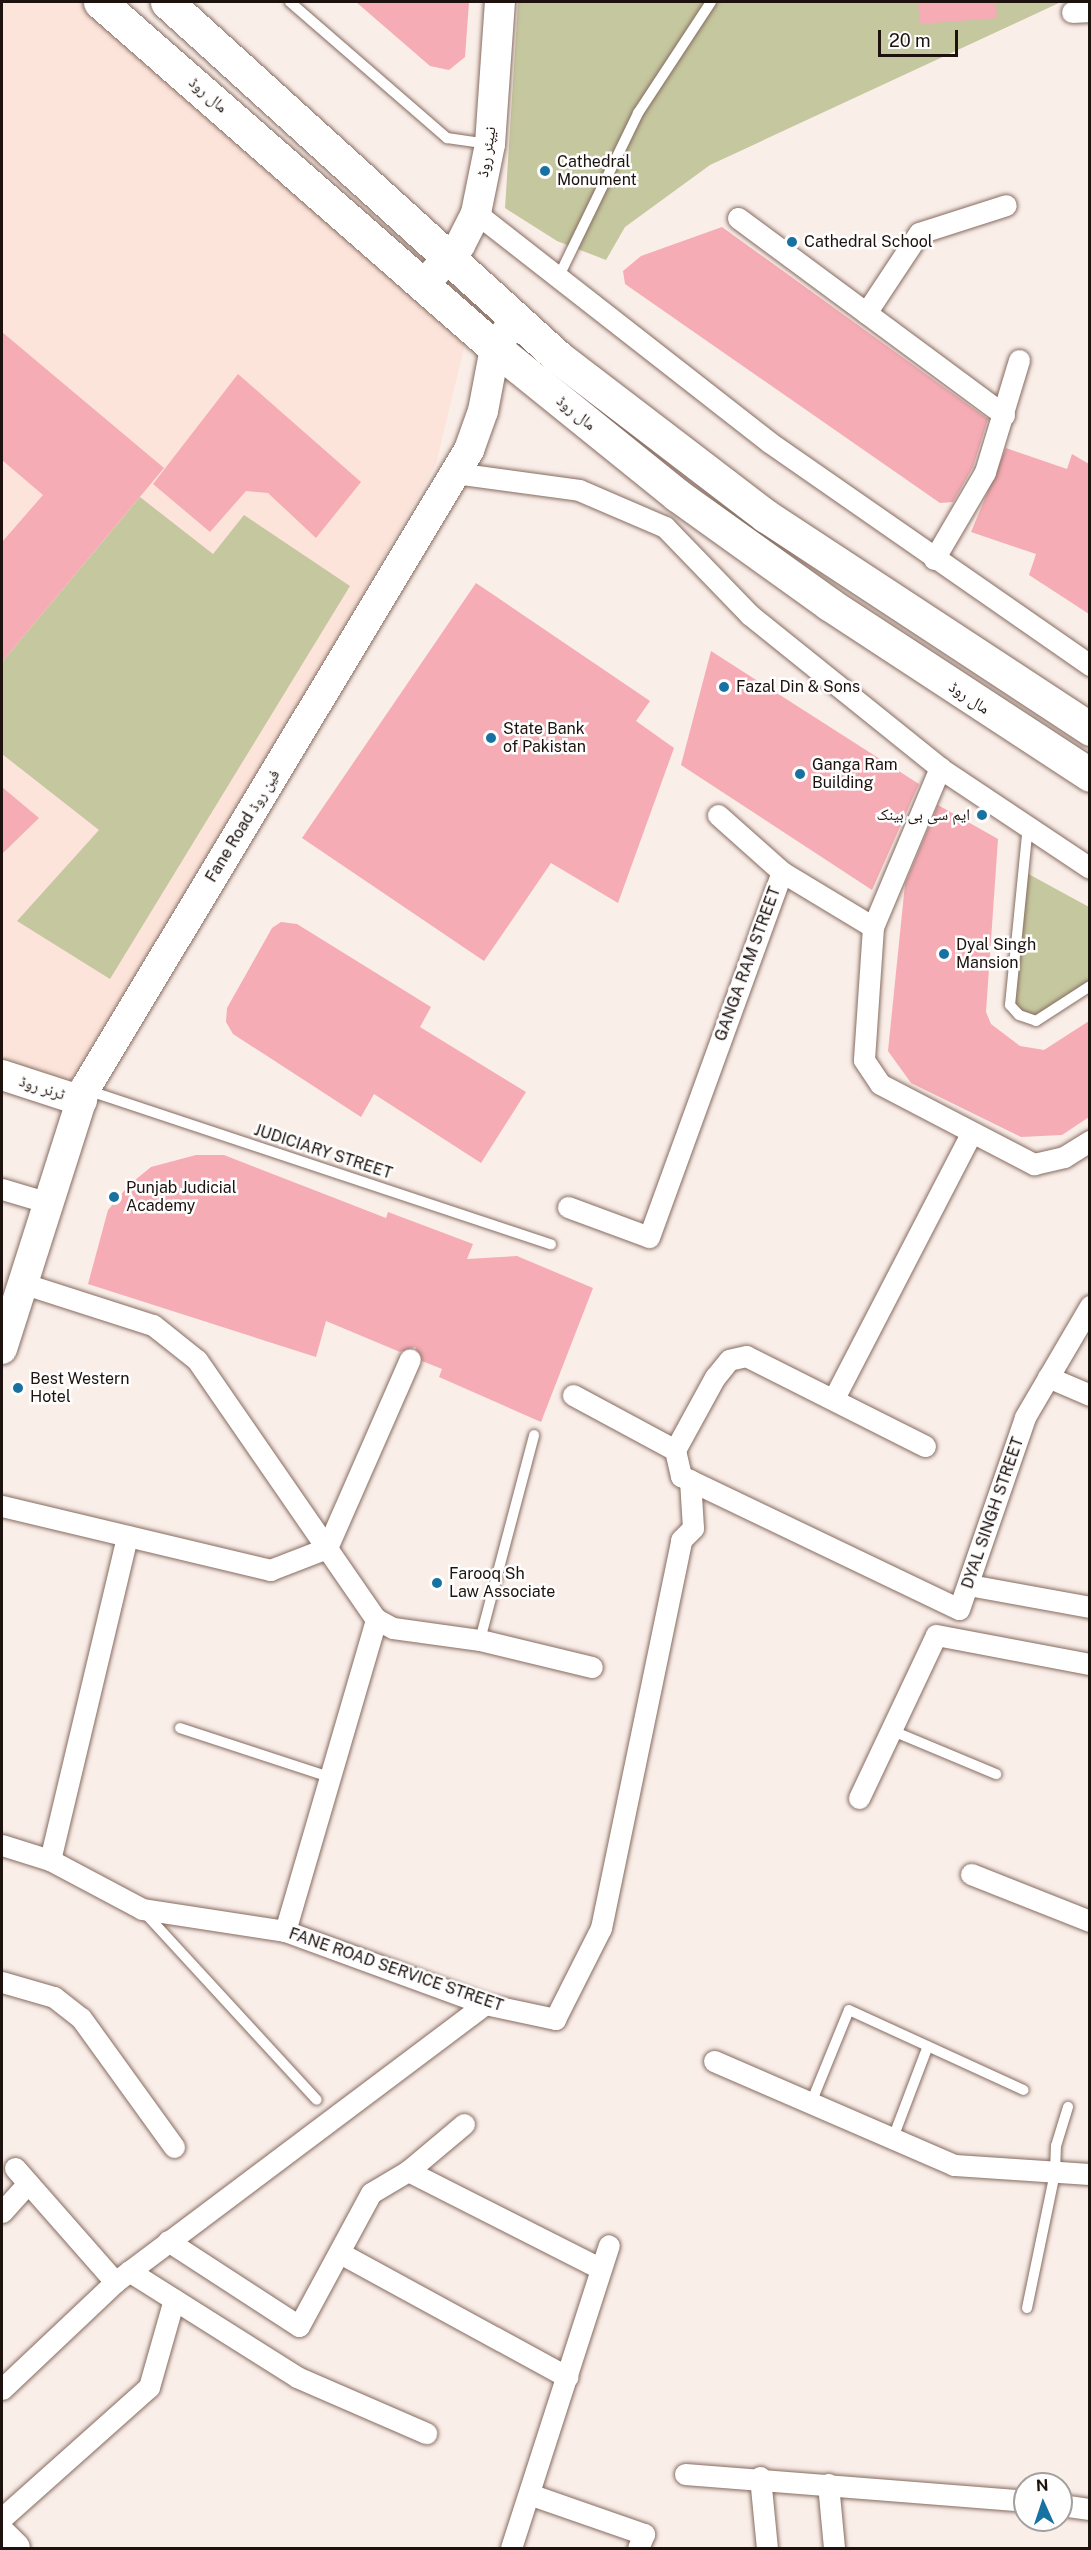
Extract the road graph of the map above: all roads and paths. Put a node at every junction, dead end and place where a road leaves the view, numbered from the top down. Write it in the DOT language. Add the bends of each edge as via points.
graph roads {
  1 [pos="100,2"];
  2 [pos="167,2"];
  3 [pos="290,2"];
  4 [pos="500,2"];
  5 [pos="711,2"];
  6 [pos="490,144"];
  7 [pos="1006,205"];
  8 [pos="476,213"];
  9 [pos="738,219"];
  10 [pos="447,260"];
  11 [pos="559,276"];
  12 [pos="424,283"];
  13 [pos="866,313"];
  14 [pos="515,319"];
  15 [pos="495,348"];
  16 [pos="1019,360"];
  17 [pos="1004,415"];
  18 [pos="455,474"];
  19 [pos="677,495"];
  20 [pos="665,527"];
  21 [pos="934,559"];
  22 [pos="1089,666"];
  23 [pos="1089,729"];
  24 [pos="940,768"];
  25 [pos="1089,775"];
  26 [pos="718,815"];
  27 [pos="1028,825"];
  28 [pos="1089,868"];
  29 [pos="782,872"];
  30 [pos="873,927"];
  31 [pos="1089,986"];
  32 [pos="2,1075"];
  33 [pos="84,1095"];
  34 [pos="971,1134"];
  35 [pos="1089,1141"];
  36 [pos="2,1189"];
  37 [pos="49,1203"];
  38 [pos="568,1207"];
  39 [pos="551,1244"];
  40 [pos="25,1284"];
  41 [pos="1089,1306"];
  42 [pos="2,1349"];
  43 [pos="410,1359"];
  44 [pos="1048,1377"];
  45 [pos="573,1395"];
  46 [pos="1089,1395"];
  47 [pos="834,1398"];
  48 [pos="534,1435"];
  49 [pos="925,1446"];
  50 [pos="675,1450"];
  51 [pos="686,1478"];
  52 [pos="2,1506"];
  53 [pos="127,1536"];
  54 [pos="327,1548"];
  55 [pos="969,1585"];
  56 [pos="1089,1606"];
  57 [pos="376,1619"];
  58 [pos="480,1640"];
  59 [pos="1089,1664"];
  60 [pos="592,1667"];
  61 [pos="180,1728"];
  62 [pos="893,1731"];
  63 [pos="996,1774"];
  64 [pos="329,1777"];
  65 [pos="859,1798"];
  66 [pos="2,1845"];
  67 [pos="50,1860"];
  68 [pos="971,1874"];
  69 [pos="142,1910"];
  70 [pos="1089,1921"];
  71 [pos="285,1931"];
  72 [pos="2,1982"];
  73 [pos="485,2004"];
  74 [pos="928,2046"];
  75 [pos="714,2061"];
  76 [pos="1024,2091"];
  77 [pos="317,2100"];
  78 [pos="811,2103"];
  79 [pos="1068,2107"];
  80 [pos="464,2124"];
  81 [pos="893,2138"];
  82 [pos="174,2147"];
  83 [pos="408,2171"];
  84 [pos="1056,2173"];
  85 [pos="1089,2174"];
  86 [pos="2,2212"];
  87 [pos="168,2241"];
  88 [pos="609,2245"];
  89 [pos="340,2253"];
  90 [pos="601,2269"];
  91 [pos="122,2276"];
  92 [pos="174,2299"];
  93 [pos="1027,2308"];
  94 [pos="567,2377"];
  95 [pos="2,2389"];
  96 [pos="426,2433"];
  97 [pos="685,2474"];
  98 [pos="760,2477"];
  99 [pos="828,2484"];
  100 [pos="529,2494"];
  101 [pos="1013,2500"];
  102 [pos="1073,2507"];
  103 [pos="1089,2509"];
  104 [pos="2,2518"];
  105 [pos="2,2535"];
  106 [pos="15,2548"];
  107 [pos="511,2548"];
  108 [pos="638,2548"];
  109 [pos="767,2548"];
  110 [pos="834,2548"];
  1 -- 12 [label="main road, مال روڈ"];
  2 -- 10 [label="main road, مال روڈ"];
  3 -- 6 [label="lane" via="447,138"];
  4 -- 6 [label="main road, نیپئر روڈ"];
  5 -- 11 [label="lane" via="638,113"];
  6 -- 8 [label="main road, نیپئر روڈ"];
  7 -- 13 [label="street" via="919,233"];
  8 -- 10 [label="main road, نیپئر روڈ" via="460,245"];
  8 -- 11 [label="street"];
  9 -- 13 [label="street"];
  10 -- 12 [label="main road, نیپئر روڈ"];
  10 -- 14 [label="main road, مال روڈ"];
  11 -- 21 [label="street" via="770,442"];
  12 -- 15 [label="main road, مال روڈ"];
  13 -- 17 [label="street"];
  14 -- 15 [label="main road, Fane Road فین روڈ"];
  14 -- 23 [label="main road, مال روڈ" via="559,358 766,516"];
  15 -- 18 [label="main road, Fane Road فین روڈ" via="483,411"];
  15 -- 19 [label="main road, مال روڈ"];
  16 -- 17 [label="street"];
  17 -- 21 [label="street" via="985,471"];
  18 -- 20 [label="street" via="579,490"];
  18 -- 33 [label="main road, Fane Road فین روڈ"];
  19 -- 20 [label="street"];
  19 -- 25 [label="main road, مال روڈ" via="829,604"];
  20 -- 24 [label="street" via="750,615"];
  21 -- 22 [label="street"];
  24 -- 27 [label="street"];
  24 -- 30 [label="street"];
  26 -- 29 [label="street"];
  27 -- 28 [label="street"];
  27 -- 31 [label="lane" via="1010,1005 1019,1015 1035,1021"];
  29 -- 30 [label="street, GANGA RAM STREET"];
  29 -- 38 [label="street, GANGA RAM STREET" via="649,1237"];
  30 -- 34 [label="street" via="864,1060 880,1084"];
  32 -- 33 [label="main road, ٹرنر روڈ"];
  33 -- 37 [label="main road, Fane Road فین روڈ"];
  33 -- 39 [label="lane, JUDICIARY STREET"];
  34 -- 35 [label="street" via="1034,1164 1064,1157"];
  34 -- 47 [label="street"];
  36 -- 37 [label="street"];
  37 -- 40 [label="main road, Fane Road فین روڈ"];
  40 -- 42 [label="main road, Fane Road فین روڈ"];
  40 -- 54 [label="street" via="153,1325 173,1339 197,1360 249,1429"];
  41 -- 44 [label="street, DYAL SINGH STREET"];
  43 -- 54 [label="street"];
  44 -- 46 [label="street"];
  44 -- 55 [label="street, DYAL SINGH STREET" via="1025,1417"];
  45 -- 50 [label="street"];
  47 -- 49 [label="street"];
  47 -- 50 [label="street" via="747,1356 729,1360"];
  48 -- 58 [label="lane"];
  50 -- 51 [label="street"];
  51 -- 55 [label="street, DYAL SINGH STREET" via="958,1609"];
  51 -- 73 [label="street, FANE ROAD SERVICE STREET" via="693,1528 681,1540 601,1928 555,2019"];
  52 -- 53 [label="street"];
  53 -- 54 [label="street" via="270,1570"];
  53 -- 67 [label="street"];
  54 -- 57 [label="street"];
  55 -- 56 [label="street"];
  57 -- 58 [label="street" via="393,1628"];
  57 -- 64 [label="street"];
  58 -- 60 [label="street"];
  59 -- 62 [label="street" via="936,1635"];
  61 -- 64 [label="lane"];
  62 -- 63 [label="lane"];
  62 -- 65 [label="street"];
  64 -- 71 [label="street"];
  66 -- 67 [label="street, FANE ROAD SERVICE STREET"];
  67 -- 69 [label="street, FANE ROAD SERVICE STREET"];
  68 -- 70 [label="street"];
  69 -- 71 [label="street, FANE ROAD SERVICE STREET"];
  69 -- 77 [label="lane"];
  71 -- 73 [label="street, FANE ROAD SERVICE STREET"];
  72 -- 82 [label="street" via="54,1997 81,2018"];
  73 -- 87 [label="street"];
  74 -- 76 [label="lane"];
  74 -- 78 [label="lane" via="849,2010"];
  74 -- 81 [label="lane"];
  75 -- 78 [label="street"];
  78 -- 81 [label="street"];
  79 -- 84 [label="lane" via="1056,2146"];
  80 -- 83 [label="street"];
  81 -- 84 [label="street" via="954,2165"];
  83 -- 89 [label="street" via="371,2193"];
  83 -- 90 [label="street"];
  84 -- 85 [label="street"];
  84 -- 93 [label="lane"];
  86 -- 91 [label="street" via="21,2176"];
  87 -- 89 [label="street" via="298,2326"];
  87 -- 91 [label="street"];
  88 -- 90 [label="street"];
  89 -- 94 [label="street"];
  90 -- 94 [label="street"];
  91 -- 92 [label="street"];
  91 -- 95 [label="street"];
  92 -- 96 [label="street" via="297,2377"];
  92 -- 104 [label="street" via="149,2387"];
  94 -- 100 [label="street"];
  97 -- 98 [label="street"];
  98 -- 99 [label="street"];
  98 -- 109 [label="street"];
  99 -- 101 [label="street"];
  99 -- 110 [label="street"];
  100 -- 107 [label="street"];
  100 -- 108 [label="street" via="644,2534"];
  102 -- 103 [label="street"];
  105 -- 106 [label="main road"];
}
